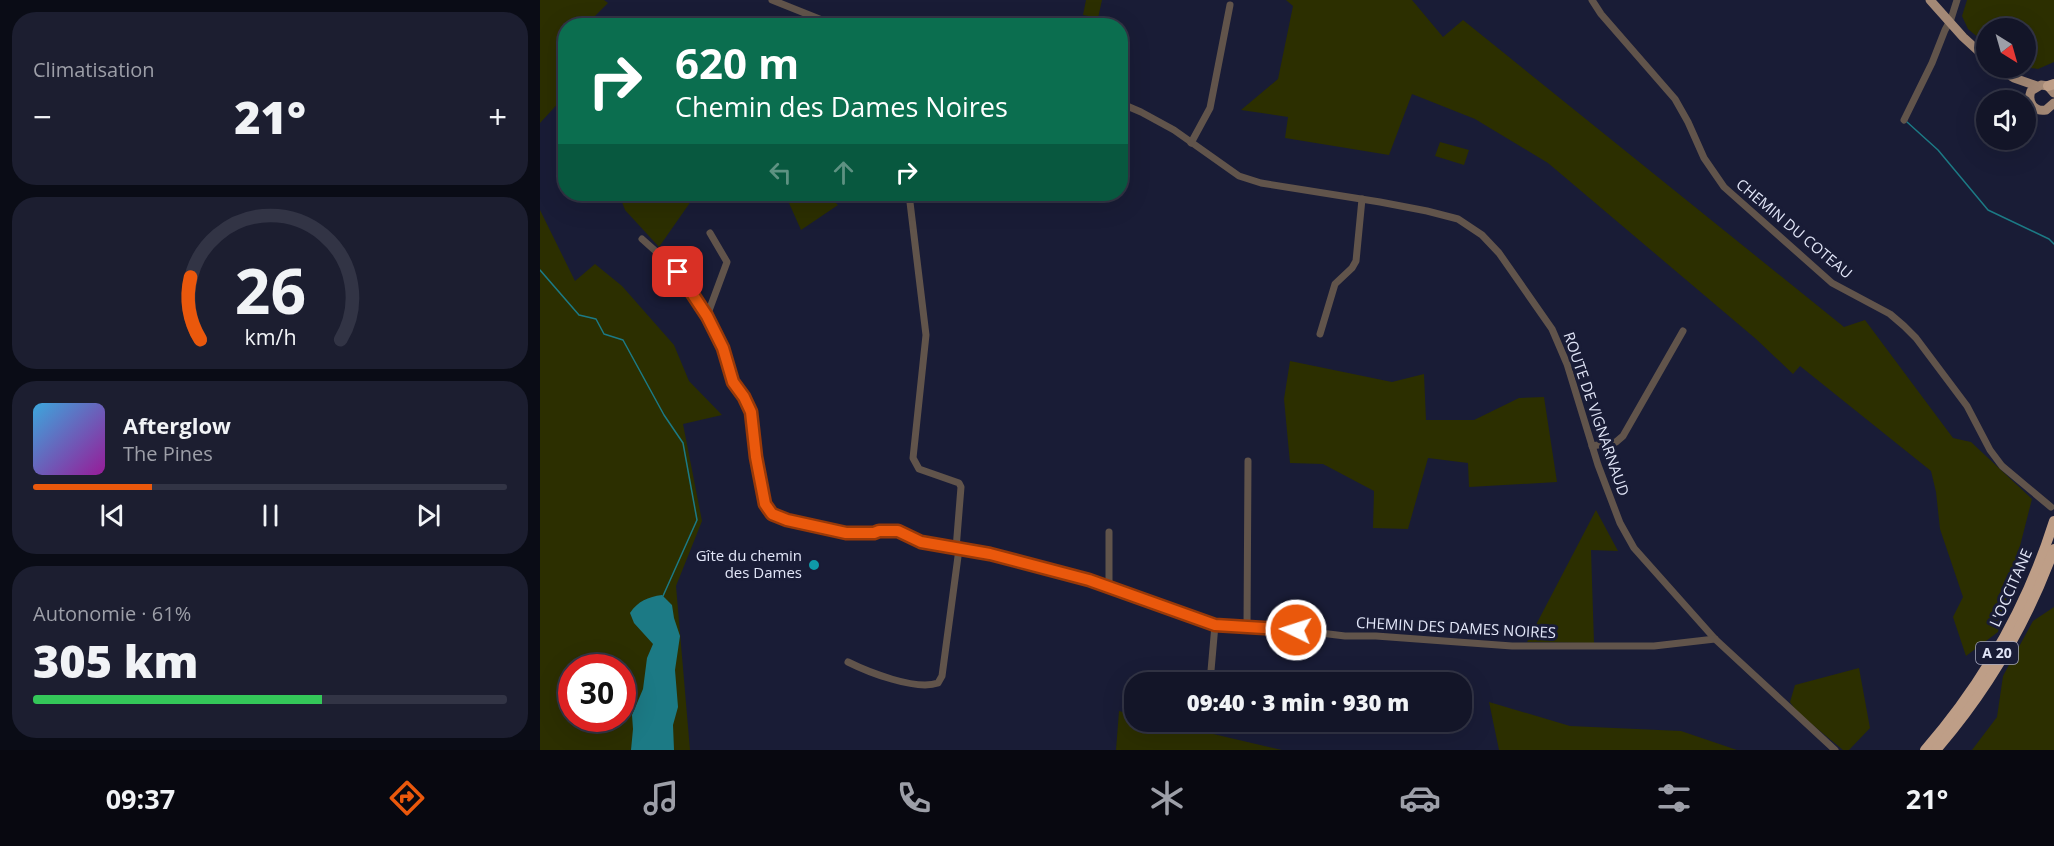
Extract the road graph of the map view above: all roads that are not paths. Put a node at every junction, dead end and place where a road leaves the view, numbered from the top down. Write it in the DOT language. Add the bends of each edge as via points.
graph roads {
  1 [pos="772,0"];
  2 [pos="1592,0"];
  3 [pos="1930,0"];
  4 [pos="1957,0"];
  5 [pos="1230,5"];
  6 [pos="817,18"];
  7 [pos="1950,22"];
  8 [pos="1976,48"];
  9 [pos="2014,78"];
  10 [pos="2048,87"];
  11 [pos="2023,90"];
  12 [pos="2054,103"];
  13 [pos="1128,106"];
  14 [pos="2036,108"];
  15 [pos="2042,111"];
  16 [pos="2054,117"];
  17 [pos="1904,120"];
  18 [pos="1191,143"];
  19 [pos="1362,199"];
  20 [pos="910,201"];
  21 [pos="710,233"];
  22 [pos="642,239"];
  23 [pos="707,316"];
  24 [pos="1683,331"];
  25 [pos="1320,334"];
  26 [pos="1592,446"];
  27 [pos="1248,460"];
  28 [pos="2051,507"];
  29 [pos="2054,521"];
  30 [pos="1109,532"];
  31 [pos="958,549"];
  32 [pos="2054,549"];
  33 [pos="1109,587"];
  34 [pos="1215,625"];
  35 [pos="1247,627"];
  36 [pos="1715,639"];
  37 [pos="848,662"];
  38 [pos="1211,672"];
  39 [pos="1835,750"];
  40 [pos="1925,750"];
  41 [pos="1936,750"];
  1 -- 6 [label="street"];
  2 -- 28 [label="street, CHEMIN DU COTEAU" via="1675,99 1704,158 1724,188 1832,283 1890,314 1904,326 1967,406 2002,466"];
  3 -- 7 [label="main road"];
  4 -- 7 [label="street"];
  5 -- 18 [label="street" via="1209,108"];
  7 -- 8 [label="main road"];
  7 -- 17 [label="street"];
  9 -- 10 [label="main road"];
  9 -- 11 [label="main road"];
  12 -- 15 [label="main road"];
  13 -- 18 [label="street, ROUTE DE VIGNARNAUD"];
  14 -- 15 [label="main road"];
  15 -- 16 [label="main road"];
  18 -- 19 [label="street, ROUTE DE VIGNARNAUD" via="1227,170 1250,180"];
  19 -- 25 [label="street" via="1356,261 1335,284"];
  19 -- 26 [label="street, ROUTE DE VIGNARNAUD" via="1458,219 1489,242 1552,329"];
  20 -- 31 [label="street" via="926,335 913,458 919,469 961,487"];
  21 -- 23 [label="street" via="727,262"];
  22 -- 23 [label="street, CHEMIN DES DAMES NOIRES" via="678,272"];
  23 -- 31 [label="street, CHEMIN DES DAMES NOIRES" via="723,348 733,382 751,412 768,510 787,520 846,533 898,531 921,542"];
  24 -- 26 [label="street" via="1623,436"];
  26 -- 36 [label="street, ROUTE DE VIGNARNAUD" via="1620,523 1634,549"];
  27 -- 35 [label="street"];
  29 -- 40 [label="highway, L'OCCITANE / A 20" via="2038,569 2005,639 1960,708"];
  30 -- 33 [label="street"];
  31 -- 33 [label="street, CHEMIN DES DAMES NOIRES"];
  31 -- 37 [label="street" via="938,683 909,683"];
  32 -- 41 [label="highway, L'OCCITANE / A 20" via="2034,600 2003,659"];
  33 -- 34 [label="street, CHEMIN DES DAMES NOIRES"];
  34 -- 35 [label="street, CHEMIN DES DAMES NOIRES"];
  34 -- 38 [label="street"];
  35 -- 36 [label="street, CHEMIN DES DAMES NOIRES" via="1512,646 1654,646"];
  36 -- 39 [label="street, ROUTE DE VIGNARNAUD"];
}
